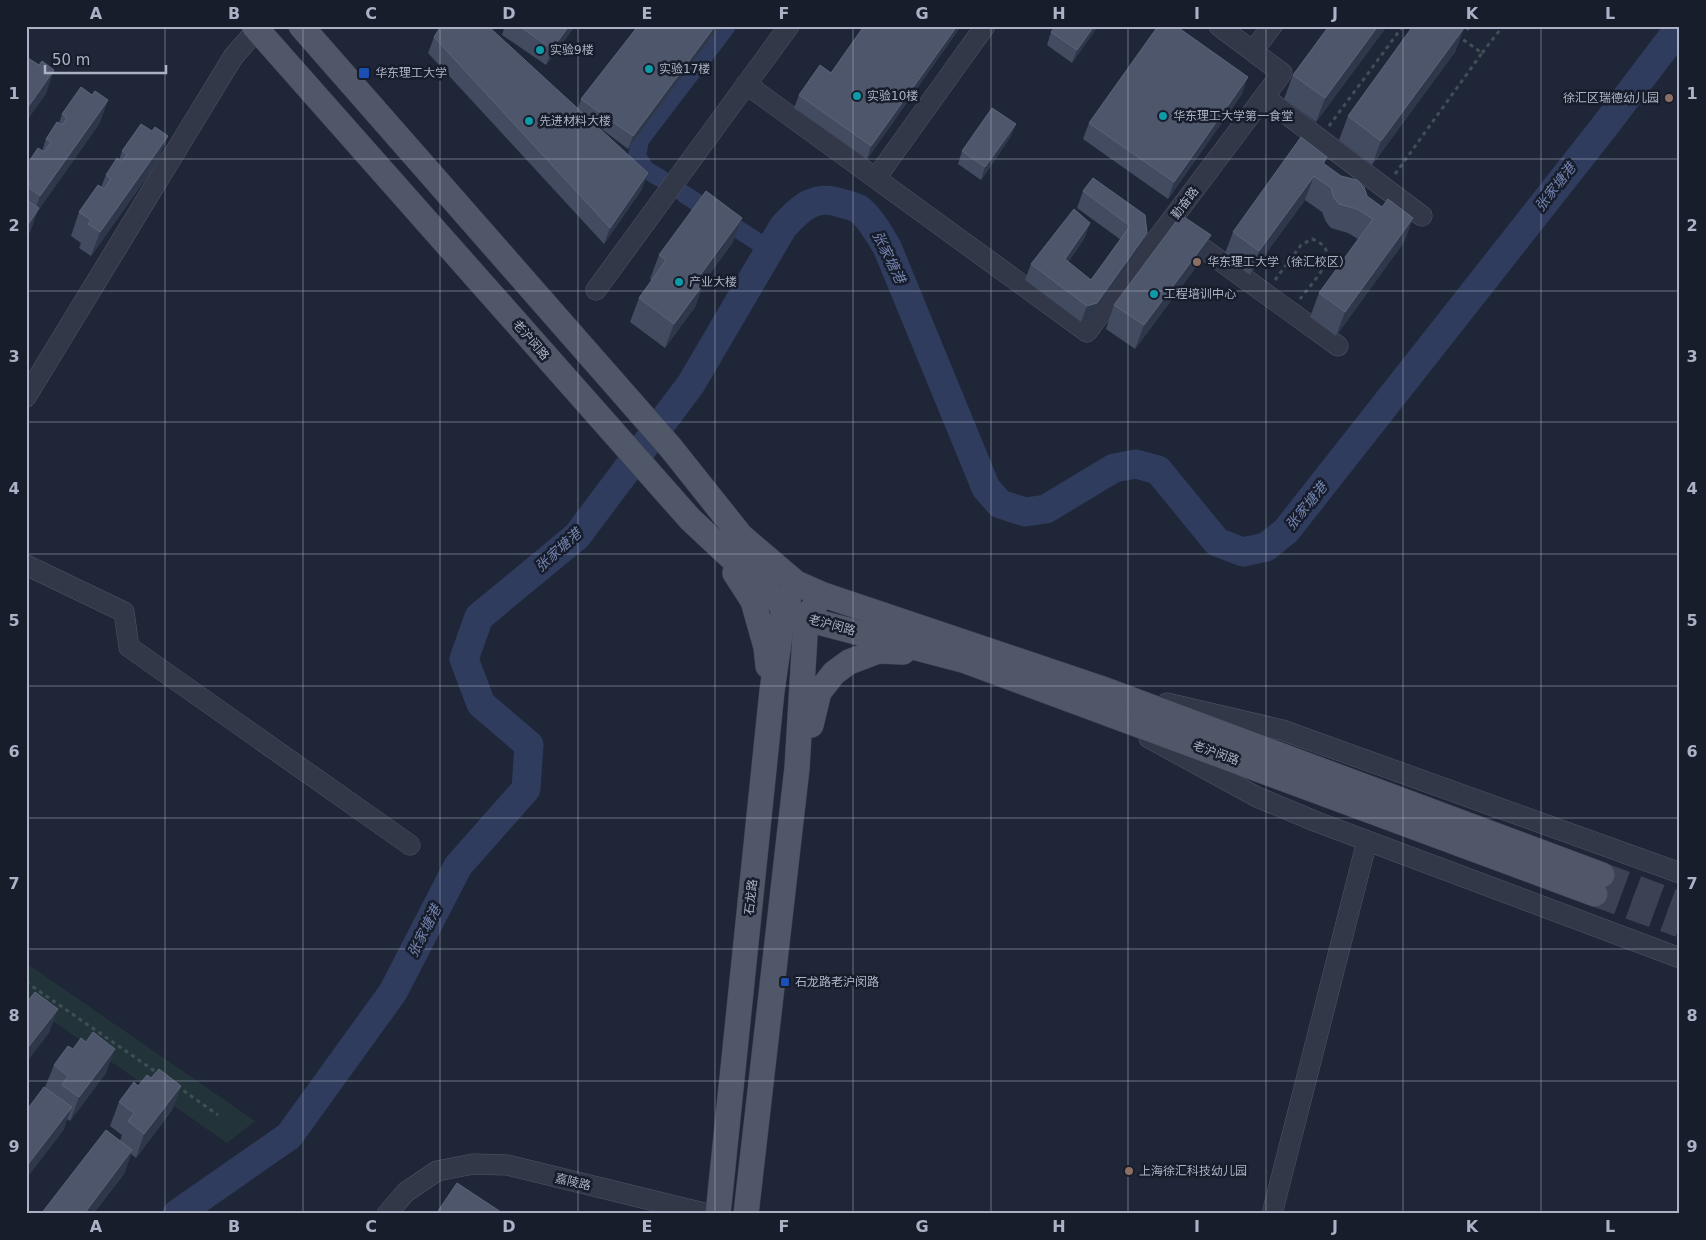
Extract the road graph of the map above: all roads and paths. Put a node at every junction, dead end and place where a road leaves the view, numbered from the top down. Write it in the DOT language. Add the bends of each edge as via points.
graph roads {
  1 [pos="301,26"];
  2 [pos="789,26"];
  3 [pos="985,26"];
  4 [pos="1219,26"];
  5 [pos="1272,26"];
  6 [pos="1403,26"];
  7 [pos="1503,26"];
  8 [pos="257,27"];
  9 [pos="1453,32"];
  10 [pos="1253,51"];
  11 [pos="1482,53"];
  12 [pos="746,84"];
  13 [pos="1264,97"];
  14 [pos="1319,139"];
  15 [pos="876,178"];
  16 [pos="1385,188"];
  17 [pos="1422,216"];
  18 [pos="1169,224"];
  19 [pos="596,290"];
  20 [pos="1266,294"];
  21 [pos="1291,311"];
  22 [pos="1338,346"];
  23 [pos="26,397"];
  24 [pos="724,550"];
  25 [pos="26,565"];
  26 [pos="796,583"];
  27 [pos="821,594"];
  28 [pos="784,607"];
  29 [pos="806,619"];
  30 [pos="966,661"];
  31 [pos="772,691"];
  32 [pos="1096,698"];
  33 [pos="797,768"];
  34 [pos="1367,841"];
  35 [pos="410,845"];
  36 [pos="1680,873"];
  37 [pos="1598,884"];
  38 [pos="1680,958"];
  39 [pos="26,982"];
  40 [pos="162,1076"];
  41 [pos="170,1081"];
  42 [pos="218,1114"];
  43 [pos="387,1214"];
  44 [pos="708,1214"];
  45 [pos="718,1214"];
  46 [pos="746,1214"];
  47 [pos="1272,1214"];
  1 -- 26 [label="main road, 老沪闵路, bridge" via="629,400 741,536"];
  2 -- 12 [label="street"];
  3 -- 15 [label="street"];
  4 -- 10 [label="street"];
  5 -- 10 [label="street"];
  6 -- 14 [label="path"];
  7 -- 11 [label="path"];
  8 -- 23 [label="street" via="233,57"];
  8 -- 24 [label="main road, 老沪闵路" via="650,475"];
  9 -- 11 [label="path"];
  10 -- 13 [label="street, 勤奋路" via="1282,74"];
  11 -- 16 [label="path"];
  12 -- 15 [label="street"];
  12 -- 19 [label="street"];
  13 -- 14 [label="street"];
  13 -- 18 [label="street, 勤奋路"];
  14 -- 16 [label="street"];
  15 -- 18 [label="street, 勤奋路" via="1087,332"];
  16 -- 17 [label="street"];
  18 -- 20 [label="street"];
  20 -- 21 [label="street"];
  20 -- 21 [label="path" via="1301,245 1312,239 1320,242 1327,249 1326,264"];
  21 -- 22 [label="street"];
  24 -- 28 [label="main road, 老沪闵路"];
  24 -- 31 [label="main road" via="753,601 766,647"];
  25 -- 35 [label="street" via="124,612 129,647"];
  26 -- 27 [label="main road, 老沪闵路"];
  26 -- 28 [label="main road, 石龙路"];
  27 -- 29 [label="main road"];
  27 -- 32 [label="main road, 老沪闵路"];
  28 -- 29 [label="main road, 老沪闵路"];
  28 -- 31 [label="main road, 石龙路"];
  29 -- 30 [label="main road, 老沪闵路"];
  29 -- 33 [label="main road"];
  30 -- 32 [label="main road, 老沪闵路"];
  30 -- 33 [label="main road" via="878,651 849,662 834,672 819,692"];
  31 -- 45 [label="main road, 石龙路"];
  32 -- 34 [label="street" via="1257,797"];
  32 -- 36 [label="street" via="1282,730"];
  32 -- 37 [label="main road, 老沪闵路"];
  33 -- 46 [label="main road"];
  34 -- 38 [label="street"];
  34 -- 47 [label="street"];
  39 -- 40 [label="path"];
  41 -- 42 [label="path"];
  43 -- 44 [label="street, 嘉陵路" via="406,1192 437,1171 473,1164 507,1165"];
}
